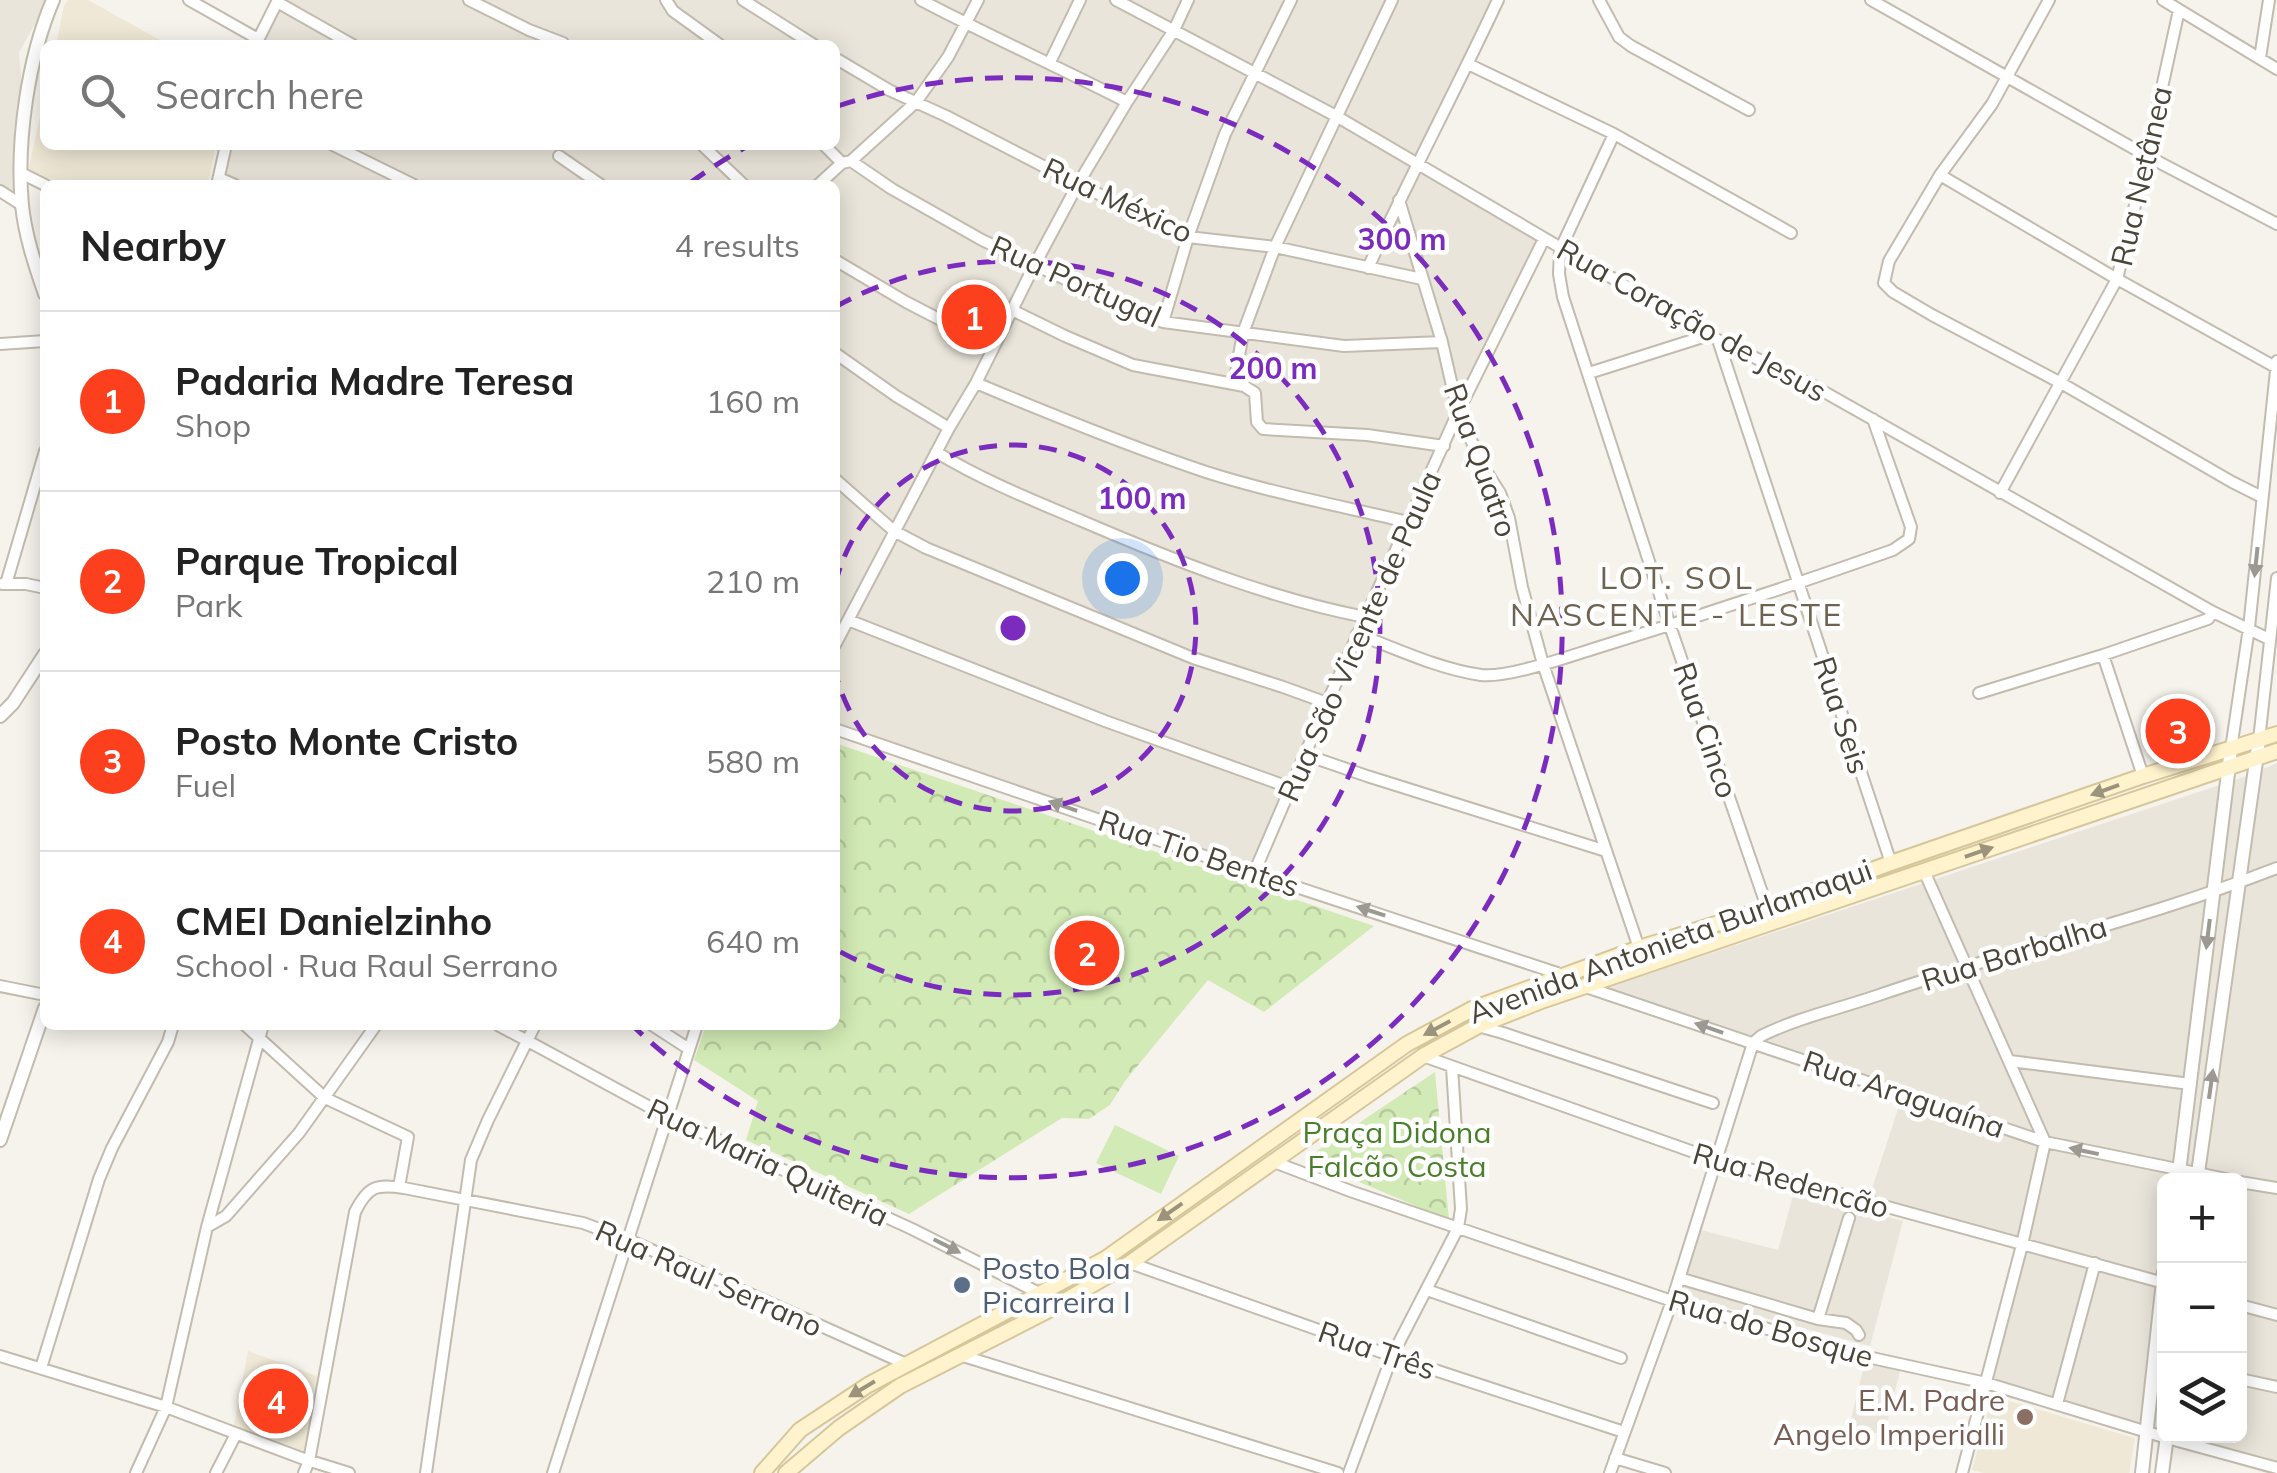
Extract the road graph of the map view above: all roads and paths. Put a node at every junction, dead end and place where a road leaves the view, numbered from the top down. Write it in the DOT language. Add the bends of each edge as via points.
graph roads {
  1 [pos="53,0"];
  2 [pos="189,0"];
  3 [pos="469,0"];
  4 [pos="666,0"];
  5 [pos="742,0"];
  6 [pos="920,0"];
  7 [pos="978,0"];
  8 [pos="1116,0"];
  9 [pos="1188,0"];
  10 [pos="1291,0"];
  11 [pos="1392,0"];
  12 [pos="1498,0"];
  13 [pos="1599,0"];
  14 [pos="1871,0"];
  15 [pos="2049,0"];
  16 [pos="2163,0"];
  17 [pos="2269,0"];
  18 [pos="277,1"];
  19 [pos="1078,3"];
  20 [pos="2179,10"];
  21 [pos="966,24"];
  22 [pos="1174,30"];
  23 [pos="253,40"];
  24 [pos="257,40"];
  25 [pos="344,40"];
  26 [pos="553,40"];
  27 [pos="713,40"];
  28 [pos="806,40"];
  29 [pos="2260,58"];
  30 [pos="840,61"];
  31 [pos="1050,62"];
  32 [pos="1468,64"];
  33 [pos="2277,69"];
  34 [pos="1255,74"];
  35 [pos="2009,76"];
  36 [pos="916,102"];
  37 [pos="1127,102"];
  38 [pos="1749,110"];
  39 [pos="1336,116"];
  40 [pos="1614,134"];
  41 [pos="225,150"];
  42 [pos="342,150"];
  43 [pos="707,150"];
  44 [pos="831,150"];
  45 [pos="559,156"];
  46 [pos="2147,156"];
  47 [pos="847,162"];
  48 [pos="1418,164"];
  49 [pos="21,173"];
  50 [pos="1940,176"];
  51 [pos="218,180"];
  52 [pos="404,180"];
  53 [pos="594,180"];
  54 [pos="739,180"];
  55 [pos="824,180"];
  56 [pos="40,182"];
  57 [pos="1078,184"];
  58 [pos="0,191"];
  59 [pos="1399,200"];
  60 [pos="22,205"];
  61 [pos="2277,224"];
  62 [pos="1791,233"];
  63 [pos="1188,237"];
  64 [pos="1544,239"];
  65 [pos="1275,247"];
  66 [pos="1560,250"];
  67 [pos="840,263"];
  68 [pos="1034,266"];
  69 [pos="1368,268"];
  70 [pos="40,278"];
  71 [pos="1422,279"];
  72 [pos="2117,280"];
  73 [pos="1012,310"];
  74 [pos="1164,322"];
  75 [pos="1243,333"];
  76 [pos="1714,337"];
  77 [pos="40,341"];
  78 [pos="1442,342"];
  79 [pos="0,344"];
  80 [pos="992,347"];
  81 [pos="840,356"];
  82 [pos="2277,365"];
  83 [pos="1589,373"];
  84 [pos="976,383"];
  85 [pos="2060,383"];
  86 [pos="1234,384"];
  87 [pos="1458,412"];
  88 [pos="1873,419"];
  89 [pos="949,428"];
  90 [pos="1444,446"];
  91 [pos="936,452"];
  92 [pos="40,468"];
  93 [pos="840,483"];
  94 [pos="2000,493"];
  95 [pos="2262,497"];
  96 [pos="1408,522"];
  97 [pos="894,531"];
  98 [pos="2277,578"];
  99 [pos="3,584"];
  100 [pos="1798,584"];
  101 [pos="40,587"];
  102 [pos="2214,612"];
  103 [pos="1365,617"];
  104 [pos="848,620"];
  105 [pos="1670,626"];
  106 [pos="2249,628"];
  107 [pos="1358,634"];
  108 [pos="840,635"];
  109 [pos="2269,639"];
  110 [pos="2103,656"];
  111 [pos="40,662"];
  112 [pos="1543,664"];
  113 [pos="1979,692"];
  114 [pos="1326,703"];
  115 [pos="0,716"];
  116 [pos="840,730"];
  117 [pos="2277,734"];
  118 [pos="2259,740"];
  119 [pos="2231,748"];
  120 [pos="2277,751"];
  121 [pos="1306,754"];
  122 [pos="2256,758"];
  123 [pos="2228,768"];
  124 [pos="2143,776"];
  125 [pos="1291,788"];
  126 [pos="2030,816"];
  127 [pos="2036,832"];
  128 [pos="1606,851"];
  129 [pos="1892,862"];
  130 [pos="2277,868"];
  131 [pos="1924,871"];
  132 [pos="1254,873"];
  133 [pos="2240,882"];
  134 [pos="2213,891"];
  135 [pos="1767,908"];
  136 [pos="1772,923"];
  137 [pos="1639,948"];
  138 [pos="1600,962"];
  139 [pos="1966,966"];
  140 [pos="1563,975"];
  141 [pos="1607,978"];
  142 [pos="0,986"];
  143 [pos="1583,986"];
  144 [pos="40,994"];
  145 [pos="40,1023"];
  146 [pos="1478,1026"];
  147 [pos="172,1030"];
  148 [pos="373,1030"];
  149 [pos="507,1030"];
  150 [pos="533,1030"];
  151 [pos="660,1030"];
  152 [pos="696,1030"];
  153 [pos="262,1031"];
  154 [pos="527,1042"];
  155 [pos="1753,1043"];
  156 [pos="690,1049"];
  157 [pos="1424,1056"];
  158 [pos="1386,1059"];
  159 [pos="2010,1061"];
  160 [pos="1452,1067"];
  161 [pos="1398,1074"];
  162 [pos="1362,1076"];
  163 [pos="2190,1084"];
  164 [pos="1373,1091"];
  165 [pos="326,1098"];
  166 [pos="1713,1102"];
  167 [pos="668,1118"];
  168 [pos="0,1140"];
  169 [pos="2045,1142"];
  170 [pos="1716,1160"];
  171 [pos="1274,1162"];
  172 [pos="2167,1173"];
  173 [pos="2179,1173"];
  174 [pos="2199,1173"];
  175 [pos="2247,1183"];
  176 [pos="398,1187"];
  177 [pos="2277,1188"];
  178 [pos="464,1200"];
  179 [pos="1850,1218"];
  180 [pos="207,1227"];
  181 [pos="1458,1228"];
  182 [pos="629,1240"];
  183 [pos="2022,1245"];
  184 [pos="1130,1263"];
  185 [pos="2095,1263"];
  186 [pos="2157,1277"];
  187 [pos="1679,1278"];
  188 [pos="1427,1290"];
  189 [pos="1041,1294"];
  190 [pos="1672,1301"];
  191 [pos="1018,1306"];
  192 [pos="2247,1306"];
  193 [pos="1052,1308"];
  194 [pos="2277,1315"];
  195 [pos="1818,1319"];
  196 [pos="1028,1321"];
  197 [pos="1859,1335"];
  198 [pos="2157,1346"];
  199 [pos="0,1356"];
  200 [pos="960,1356"];
  201 [pos="1392,1356"];
  202 [pos="1621,1358"];
  203 [pos="906,1364"];
  204 [pos="41,1368"];
  205 [pos="2247,1381"];
  206 [pos="1986,1384"];
  207 [pos="2277,1387"];
  208 [pos="2057,1404"];
  209 [pos="166,1407"];
  210 [pos="1624,1432"];
  211 [pos="2148,1432"];
  212 [pos="236,1434"];
  213 [pos="2157,1434"];
  214 [pos="2166,1443"];
  215 [pos="2188,1443"];
  216 [pos="1615,1458"];
  217 [pos="309,1460"];
  218 [pos="2277,1468"];
  219 [pos="136,1473"];
  220 [pos="216,1473"];
  221 [pos="304,1473"];
  222 [pos="349,1473"];
  223 [pos="426,1473"];
  224 [pos="553,1473"];
  225 [pos="762,1473"];
  226 [pos="786,1473"];
  227 [pos="1338,1473"];
  228 [pos="1348,1473"];
  229 [pos="1610,1473"];
  230 [pos="1665,1473"];
  231 [pos="1962,1473"];
  232 [pos="2142,1473"];
  233 [pos="2162,1473"];
  1 -- 49 [label="street" via="26,90"];
  2 -- 23 [label="street"];
  3 -- 26 [label="street"];
  4 -- 27 [label="street"];
  5 -- 28 [label="street"];
  6 -- 21 [label="street"];
  7 -- 21 [label="street"];
  8 -- 22 [label="street, Rua Coração de Jesus"];
  9 -- 22 [label="street"];
  10 -- 34 [label="street"];
  11 -- 39 [label="street"];
  12 -- 32 [label="street"];
  13 -- 38 [label="street" via="1631,46"];
  14 -- 35 [label="street"];
  15 -- 35 [label="street"];
  16 -- 20 [label="street"];
  17 -- 29 [label="street"];
  18 -- 24 [label="street"];
  18 -- 25 [label="street"];
  19 -- 31 [label="street"];
  20 -- 29 [label="street"];
  20 -- 46 [label="street, Rua Netânea"];
  21 -- 31 [label="street"];
  21 -- 36 [label="street"];
  22 -- 34 [label="street, Rua Coração de Jesus"];
  22 -- 37 [label="street"];
  29 -- 33 [label="street"];
  30 -- 36 [label="street, Rua México"];
  31 -- 37 [label="street"];
  32 -- 40 [label="street"];
  32 -- 48 [label="street"];
  34 -- 39 [label="street, Rua Coração de Jesus"];
  34 -- 63 [label="street"];
  35 -- 46 [label="street"];
  35 -- 50 [label="street"];
  36 -- 47 [label="street"];
  36 -- 57 [label="street, Rua México"];
  37 -- 57 [label="street"];
  39 -- 48 [label="street, Rua Coração de Jesus"];
  39 -- 65 [label="street"];
  40 -- 62 [label="street"];
  40 -- 66 [label="street"];
  41 -- 51 [label="street"];
  42 -- 52 [label="street"];
  43 -- 54 [label="street"];
  44 -- 47 [label="street, Rua Portugal"];
  45 -- 53 [label="street"];
  46 -- 61 [label="street"];
  46 -- 72 [label="street, Rua Netânea"];
  47 -- 55 [label="street"];
  47 -- 68 [label="street, Rua Portugal"];
  48 -- 59 [label="street"];
  48 -- 64 [label="street, Rua Coração de Jesus"];
  49 -- 56 [label="street"];
  49 -- 60 [label="street"];
  50 -- 72 [label="street"];
  50 -- 85 [label="street" via="1888,261 1884,283"];
  57 -- 63 [label="street, Rua México"];
  57 -- 68 [label="street"];
  58 -- 60 [label="street"];
  59 -- 69 [label="street"];
  59 -- 71 [label="street, Rua Quatro"];
  60 -- 70 [label="street"];
  63 -- 65 [label="street, Rua México"];
  63 -- 74 [label="street"];
  64 -- 66 [label="street, Rua Coração de Jesus"];
  64 -- 87 [label="street, Rua São Vicente de Paula"];
  65 -- 69 [label="street, Rua México"];
  65 -- 75 [label="street"];
  66 -- 76 [label="street, Rua Coração de Jesus"];
  66 -- 83 [label="street, Rua Cinco" via="1558,274"];
  67 -- 80 [label="street"];
  68 -- 73 [label="street"];
  68 -- 74 [label="street, Rua Portugal"];
  69 -- 71 [label="street, Rua México"];
  71 -- 78 [label="street, Rua Quatro"];
  72 -- 82 [label="street"];
  72 -- 85 [label="street, Rua Netânea"];
  73 -- 80 [label="street"];
  73 -- 86 [label="street" via="1133,365"];
  74 -- 75 [label="street, Rua Portugal"];
  75 -- 78 [label="street, Rua Portugal" via="1344,346"];
  75 -- 86 [label="street"];
  76 -- 83 [label="street"];
  76 -- 88 [label="street, Rua Coração de Jesus"];
  76 -- 100 [label="street, Rua Seis"];
  77 -- 79 [label="street"];
  78 -- 87 [label="street, Rua Quatro"];
  80 -- 84 [label="street"];
  81 -- 89 [label="street"];
  82 -- 95 [label="street"];
  83 -- 105 [label="street, Rua Cinco"];
  84 -- 89 [label="street"];
  84 -- 96 [label="street" via="1206,472"];
  85 -- 94 [label="street, Rua Netânea"];
  85 -- 95 [label="street"];
  86 -- 90 [label="street" via="1255,393 1263,429"];
  87 -- 90 [label="street, Rua São Vicente de Paula"];
  87 -- 112 [label="street, Rua Quatro" via="1500,492"];
  88 -- 94 [label="street, Rua Coração de Jesus"];
  88 -- 100 [label="street" via="1907,514 1909,539"];
  89 -- 91 [label="street"];
  90 -- 96 [label="street, Rua São Vicente de Paula"];
  91 -- 97 [label="street"];
  91 -- 103 [label="street" via="1155,552"];
  92 -- 99 [label="street"];
  93 -- 97 [label="street"];
  94 -- 102 [label="street, Rua Coração de Jesus"];
  95 -- 106 [label="street, one-way"];
  96 -- 103 [label="street, Rua São Vicente de Paula"];
  97 -- 104 [label="street"];
  97 -- 114 [label="street" via="1178,652"];
  98 -- 109 [label="street"];
  99 -- 101 [label="street"];
  100 -- 105 [label="street"];
  100 -- 129 [label="street, Rua Seis"];
  102 -- 106 [label="street, Rua Coração de Jesus"];
  102 -- 110 [label="street"];
  103 -- 107 [label="street, Rua São Vicente de Paula"];
  104 -- 108 [label="street"];
  104 -- 125 [label="street"];
  105 -- 112 [label="street"];
  105 -- 135 [label="street, Rua Cinco"];
  106 -- 109 [label="street, Rua Coração de Jesus"];
  106 -- 119 [label="street"];
  107 -- 112 [label="street" via="1485,675"];
  107 -- 114 [label="street, Rua São Vicente de Paula"];
  109 -- 118 [label="street"];
  110 -- 113 [label="street"];
  110 -- 124 [label="street"];
  111 -- 115 [label="street"];
  112 -- 128 [label="street, Rua Quatro"];
  114 -- 121 [label="street, Rua São Vicente de Paula"];
  132 -- 116 [label="street, Rua Tio Bentes, one-way"];
  117 -- 118 [label="main road, Avenida Antonieta Burlamaqui"];
  118 -- 119 [label="main road, Avenida Antonieta Burlamaqui"];
  118 -- 122 [label="street"];
  119 -- 123 [label="street"];
  119 -- 124 [label="main road, Avenida Antonieta Burlamaqui"];
  120 -- 122 [label="main road, Avenida Antonieta Burlamaqui"];
  121 -- 125 [label="street, Rua São Vicente de Paula"];
  121 -- 128 [label="street"];
  122 -- 123 [label="main road, Avenida Antonieta Burlamaqui"];
  122 -- 133 [label="street"];
  123 -- 127 [label="main road, Avenida Antonieta Burlamaqui"];
  123 -- 134 [label="street"];
  124 -- 126 [label="main road, Avenida Antonieta Burlamaqui, one-way"];
  125 -- 132 [label="street, Rua São Vicente de Paula"];
  126 -- 127 [label="main road"];
  126 -- 129 [label="main road, Avenida Antonieta Burlamaqui"];
  131 -- 127 [label="main road, Avenida Antonieta Burlamaqui, one-way"];
  128 -- 137 [label="street, Rua Quatro"];
  129 -- 135 [label="main road, Avenida Antonieta Burlamaqui"];
  130 -- 133 [label="street, Rua Barbalha"];
  131 -- 136 [label="main road, Avenida Antonieta Burlamaqui"];
  131 -- 139 [label="street"];
  140 -- 132 [label="street, Rua Tio Bentes, one-way"];
  133 -- 134 [label="street, Rua Barbalha"];
  174 -- 133 [label="street, one-way"];
  134 -- 139 [label="street, Rua Barbalha"];
  134 -- 163 [label="street, one-way"];
  135 -- 136 [label="street, Rua Cinco"];
  135 -- 137 [label="main road, Avenida Antonieta Burlamaqui"];
  136 -- 141 [label="main road, Avenida Antonieta Burlamaqui"];
  137 -- 138 [label="main road, Avenida Antonieta Burlamaqui"];
  138 -- 140 [label="main road, Avenida Antonieta Burlamaqui"];
  138 -- 141 [label="main road"];
  139 -- 155 [label="street, Rua Barbalha"];
  139 -- 159 [label="street"];
  140 -- 143 [label="main road"];
  140 -- 158 [label="main road, Avenida Antonieta Burlamaqui, one-way" via="1472,1009"];
  141 -- 143 [label="main road, Avenida Antonieta Burlamaqui"];
  142 -- 144 [label="street"];
  143 -- 146 [label="main road, Avenida Antonieta Burlamaqui"];
  155 -- 143 [label="street, Rua Araguaína, one-way"];
  145 -- 168 [label="street"];
  146 -- 157 [label="main road, Avenida Antonieta Burlamaqui"];
  146 -- 166 [label="street"];
  147 -- 204 [label="street" via="112,1148"];
  148 -- 165 [label="street"];
  149 -- 154 [label="street, Rua Maria Quiteria"];
  150 -- 154 [label="street"];
  151 -- 156 [label="street"];
  152 -- 156 [label="street"];
  153 -- 165 [label="street"];
  153 -- 180 [label="street"];
  154 -- 167 [label="street, Rua Maria Quiteria"];
  154 -- 178 [label="street" via="471,1160"];
  155 -- 169 [label="street, Rua Araguaína"];
  155 -- 170 [label="street"];
  156 -- 167 [label="street"];
  157 -- 160 [label="street, Rua Redencão"];
  157 -- 161 [label="main road, Avenida Antonieta Burlamaqui"];
  158 -- 161 [label="main road"];
  158 -- 162 [label="main road, Avenida Antonieta Burlamaqui"];
  159 -- 163 [label="street"];
  159 -- 169 [label="street"];
  160 -- 170 [label="street, Rua Redencão"];
  160 -- 181 [label="street"];
  161 -- 164 [label="main road, Avenida Antonieta Burlamaqui"];
  162 -- 164 [label="main road"];
  162 -- 189 [label="main road, Avenida Antonieta Burlamaqui, one-way" via="1105,1259"];
  163 -- 173 [label="street"];
  164 -- 171 [label="main road, Avenida Antonieta Burlamaqui"];
  165 -- 176 [label="street" via="408,1137"];
  165 -- 180 [label="street" via="234,1208"];
  167 -- 182 [label="street"];
  167 -- 189 [label="street, Rua Maria Quiteria, one-way"];
  172 -- 169 [label="street, Rua Araguaína, one-way"];
  169 -- 183 [label="street"];
  170 -- 183 [label="street, Rua Redencão"];
  170 -- 187 [label="street"];
  171 -- 181 [label="street, Rua do Bosque"];
  171 -- 184 [label="main road, Avenida Antonieta Burlamaqui"];
  175 -- 177 [label="street"];
  176 -- 178 [label="street, Rua Raul Serrano"];
  176 -- 217 [label="street" via="373,1188 355,1212"];
  178 -- 182 [label="street, Rua Raul Serrano" via="584,1222"];
  178 -- 223 [label="street"];
  179 -- 195 [label="street"];
  180 -- 209 [label="street"];
  181 -- 188 [label="street"];
  181 -- 190 [label="street, Rua do Bosque"];
  182 -- 203 [label="street, Rua Raul Serrano"];
  182 -- 224 [label="street"];
  183 -- 185 [label="street, Rua Redencão"];
  183 -- 206 [label="street"];
  184 -- 193 [label="main road, Avenida Antonieta Burlamaqui"];
  184 -- 201 [label="street, Rua Três"];
  185 -- 186 [label="street, Rua Redencão"];
  185 -- 208 [label="street"];
  187 -- 190 [label="street"];
  187 -- 195 [label="street"];
  188 -- 201 [label="street"];
  188 -- 202 [label="street"];
  189 -- 191 [label="main road, Avenida Antonieta Burlamaqui"];
  189 -- 193 [label="main road"];
  190 -- 206 [label="street, Rua do Bosque"];
  190 -- 210 [label="street"];
  191 -- 196 [label="main road"];
  191 -- 203 [label="main road, Avenida Antonieta Burlamaqui"];
  192 -- 194 [label="street"];
  193 -- 196 [label="main road, Avenida Antonieta Burlamaqui"];
  195 -- 197 [label="street" via="1846,1322"];
  196 -- 200 [label="main road, Avenida Antonieta Burlamaqui"];
  198 -- 211 [label="street"];
  199 -- 204 [label="street"];
  200 -- 226 [label="main road, Avenida Antonieta Burlamaqui" via="869,1406"];
  200 -- 227 [label="street"];
  201 -- 210 [label="street, Rua Três"];
  201 -- 228 [label="street"];
  203 -- 225 [label="main road, Avenida Antonieta Burlamaqui, one-way" via="800,1430"];
  204 -- 209 [label="street"];
  205 -- 207 [label="street"];
  206 -- 208 [label="street, Rua do Bosque"];
  206 -- 231 [label="street"];
  208 -- 211 [label="street, Rua do Bosque"];
  209 -- 212 [label="street"];
  209 -- 219 [label="street"];
  210 -- 216 [label="street"];
  211 -- 213 [label="street, Rua do Bosque"];
  211 -- 232 [label="street"];
  212 -- 217 [label="street"];
  212 -- 220 [label="street"];
  214 -- 233 [label="street"];
  215 -- 218 [label="street, Rua do Bosque"];
  216 -- 229 [label="street"];
  216 -- 230 [label="street"];
  217 -- 221 [label="street"];
  217 -- 222 [label="street"];
}
